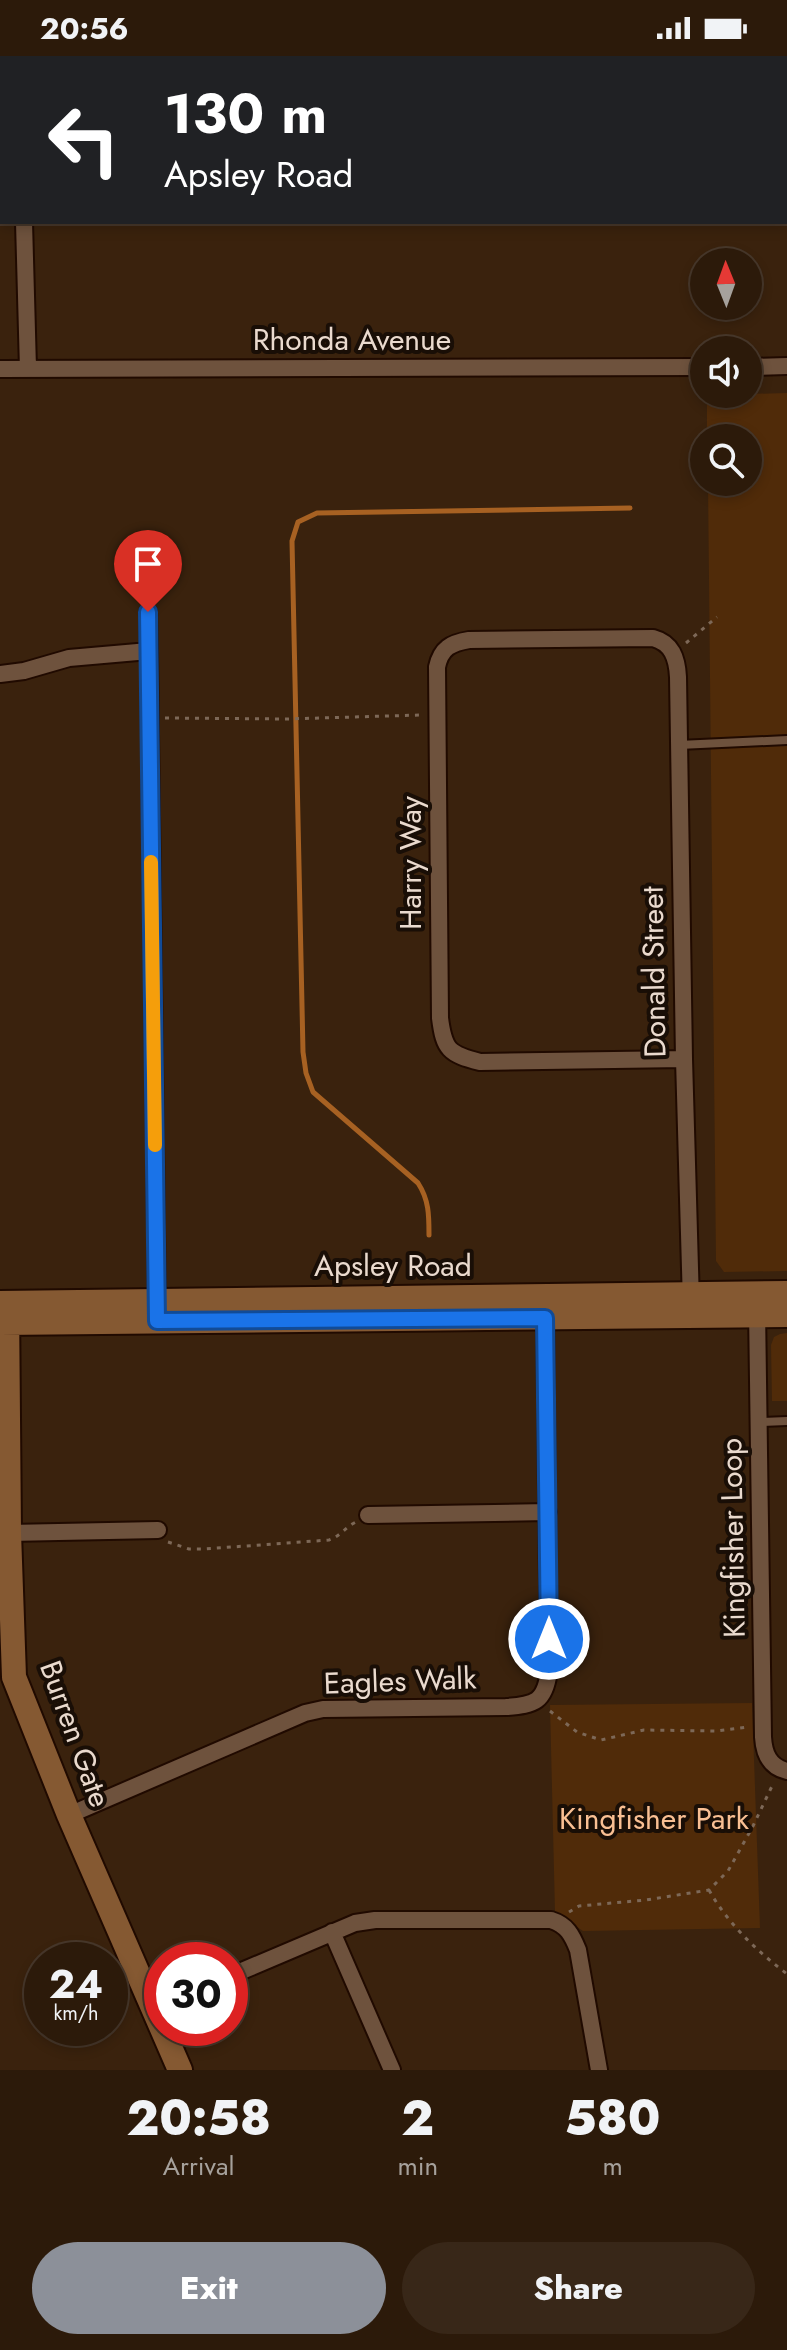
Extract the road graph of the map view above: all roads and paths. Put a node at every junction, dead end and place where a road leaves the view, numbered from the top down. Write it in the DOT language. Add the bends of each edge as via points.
graph roads {
  1 [pos="24,224"];
  2 [pos="787,366"];
  3 [pos="690,367"];
  4 [pos="762,367"];
  5 [pos="0,369"];
  6 [pos="28,369"];
  7 [pos="148,612"];
  8 [pos="717,617"];
  9 [pos="149,651"];
  10 [pos="674,654"];
  11 [pos="0,674"];
  12 [pos="438,714"];
  13 [pos="149,718"];
  14 [pos="787,740"];
  15 [pos="679,745"];
  16 [pos="684,1059"];
  17 [pos="787,1293"];
  18 [pos="757,1304"];
  19 [pos="691,1305"];
  20 [pos="545,1307"];
  21 [pos="157,1311"];
  22 [pos="4,1313"];
  23 [pos="787,1315"];
  24 [pos="787,1421"];
  25 [pos="759,1422"];
  26 [pos="548,1512"];
  27 [pos="368,1515"];
  28 [pos="158,1530"];
  29 [pos="9,1533"];
  30 [pos="538,1701"];
  31 [pos="763,1727"];
  32 [pos="783,1770"];
  33 [pos="69,1815"];
  34 [pos="709,1890"];
  35 [pos="561,1923"];
  36 [pos="332,1932"];
  37 [pos="248,1968"];
  38 [pos="787,1974"];
  39 [pos="144,1978"];
  40 [pos="171,2046"];
  41 [pos="180,2070"];
  42 [pos="392,2070"];
  43 [pos="599,2070"];
  1 -- 6 [label="street"];
  2 -- 4 [label="street"];
  3 -- 6 [label="street, Rhonda Avenue"];
  5 -- 6 [label="street, Rhonda Avenue"];
  7 -- 9 [label="street"];
  8 -- 10 [label="path"];
  9 -- 11 [label="street" via="69,658"];
  9 -- 13 [label="street"];
  10 -- 12 [label="street, Harry Way" via="653,638 458,642 439,657"];
  10 -- 15 [label="street, Donald Street"];
  12 -- 13 [label="path"];
  12 -- 16 [label="street, Harry Way" via="443,1041 458,1056 480,1062"];
  13 -- 21 [label="street"];
  14 -- 15 [label="lane"];
  15 -- 16 [label="street, Donald Street"];
  16 -- 19 [label="street, Donald Street"];
  17 -- 18 [label="main road, Apsley Road"];
  18 -- 19 [label="main road, Apsley Road"];
  18 -- 23 [label="main road, Apsley Road"];
  18 -- 25 [label="street, Kingfisher Loop"];
  19 -- 20 [label="main road, Apsley Road"];
  20 -- 21 [label="main road, Apsley Road"];
  20 -- 26 [label="street"];
  21 -- 22 [label="main road, Apsley Road"];
  22 -- 29 [label="main road, Burren Gate"];
  24 -- 25 [label="lane"];
  25 -- 31 [label="street, Kingfisher Loop"];
  26 -- 27 [label="street"];
  26 -- 30 [label="street" via="549,1671"];
  27 -- 28 [label="path" via="339,1537 282,1544 189,1549 170,1544"];
  28 -- 29 [label="street"];
  29 -- 33 [label="main road, Burren Gate" via="14,1677"];
  30 -- 31 [label="path" via="577,1732 601,1740 644,1730"];
  30 -- 33 [label="street, Eagles Walk" via="506,1707 305,1713"];
  31 -- 32 [label="street, Kingfisher Loop" via="769,1761"];
  32 -- 34 [label="path" via="728,1871"];
  33 -- 39 [label="main road, Burren Gate"];
  34 -- 35 [label="path" via="579,1906"];
  34 -- 38 [label="path" via="720,1911"];
  35 -- 36 [label="street" via="375,1920"];
  35 -- 43 [label="street" via="578,1950"];
  36 -- 37 [label="street"];
  36 -- 42 [label="street"];
  40 -- 41 [label="main road, Burren Gate"];
}
